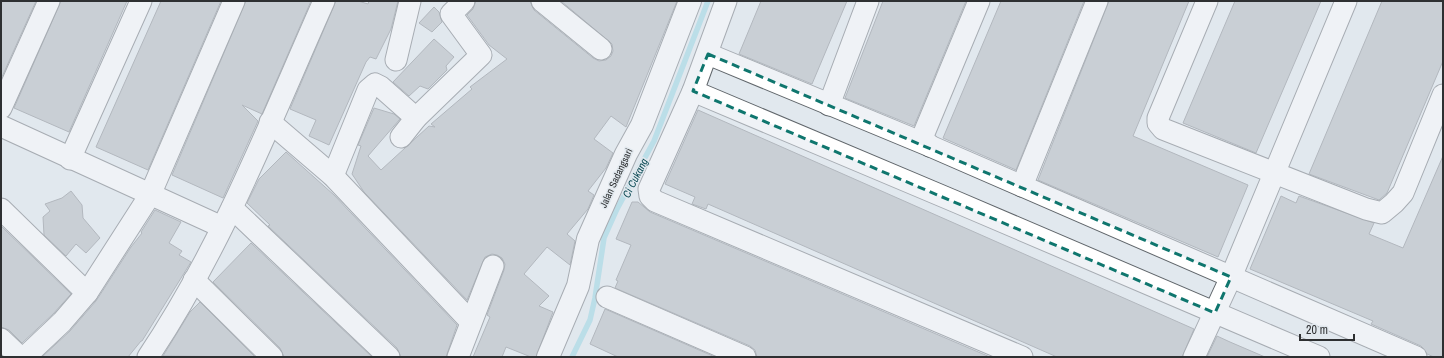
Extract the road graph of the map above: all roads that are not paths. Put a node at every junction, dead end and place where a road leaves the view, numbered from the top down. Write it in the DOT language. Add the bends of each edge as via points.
graph roads {
  1 [pos="49,1"];
  2 [pos="141,1"];
  3 [pos="234,1"];
  4 [pos="324,1"];
  5 [pos="410,1"];
  6 [pos="464,1"];
  7 [pos="542,1"];
  8 [pos="690,1"];
  9 [pos="726,1"];
  10 [pos="868,1"];
  11 [pos="979,1"];
  12 [pos="1097,1"];
  13 [pos="1207,1"];
  14 [pos="1346,1"];
  15 [pos="601,48"];
  16 [pos="708,54"];
  17 [pos="396,60"];
  18 [pos="693,91"];
  19 [pos="1443,95"];
  20 [pos="829,104"];
  21 [pos="1,108"];
  22 [pos="416,118"];
  23 [pos="270,122"];
  24 [pos="1,126"];
  25 [pos="401,136"];
  26 [pos="930,146"];
  27 [pos="70,159"];
  28 [pos="1275,173"];
  29 [pos="333,176"];
  30 [pos="1022,186"];
  31 [pos="150,195"];
  32 [pos="232,208"];
  33 [pos="1,209"];
  34 [pos="222,227"];
  35 [pos="493,266"];
  36 [pos="1231,277"];
  37 [pos="194,280"];
  38 [pos="88,293"];
  39 [pos="607,297"];
  40 [pos="1215,313"];
  41 [pos="471,322"];
  42 [pos="1,339"];
  43 [pos="20,357"];
  44 [pos="25,357"];
  45 [pos="148,357"];
  46 [pos="272,357"];
  47 [pos="389,357"];
  48 [pos="458,357"];
  49 [pos="548,357"];
  50 [pos="745,357"];
  51 [pos="1022,357"];
  52 [pos="1194,357"];
  53 [pos="1319,357"];
  54 [pos="1416,357"];
  1 -- 21 [label="street"];
  2 -- 27 [label="street"];
  3 -- 31 [label="street"];
  4 -- 23 [label="street"];
  5 -- 17 [label="street"];
  6 -- 22 [label="street" via="451,14 481,55"];
  7 -- 15 [label="street"];
  8 -- 49 [label="street, Jalan Sadangsari" via="642,125 626,154 588,239 578,286"];
  9 -- 16 [label="street"];
  10 -- 20 [label="street"];
  11 -- 26 [label="street" via="922,138"];
  12 -- 30 [label="street"];
  13 -- 28 [label="street" via="1158,123 1162,129"];
  14 -- 28 [label="street"];
  16 -- 18 [label="street"];
  16 -- 20 [label="street"];
  18 -- 40 [label="street"];
  18 -- 51 [label="street" via="649,189 650,196 655,201"];
  19 -- 28 [label="street" via="1403,193 1382,213"];
  20 -- 26 [label="street"];
  22 -- 25 [label="street"];
  22 -- 29 [label="street" via="381,87 375,84 371,86"];
  23 -- 29 [label="street"];
  23 -- 32 [label="street"];
  24 -- 27 [label="street"];
  26 -- 30 [label="street"];
  27 -- 31 [label="street"];
  28 -- 36 [label="street"];
  29 -- 41 [label="street"];
  30 -- 36 [label="street"];
  31 -- 34 [label="street"];
  31 -- 38 [label="street"];
  32 -- 34 [label="street"];
  32 -- 47 [label="street"];
  33 -- 38 [label="street"];
  34 -- 37 [label="street"];
  35 -- 41 [label="street"];
  36 -- 40 [label="street"];
  36 -- 54 [label="street"];
  37 -- 45 [label="street"];
  37 -- 46 [label="street"];
  38 -- 44 [label="street"];
  39 -- 50 [label="street"];
  40 -- 52 [label="street"];
  40 -- 53 [label="street"];
  41 -- 48 [label="street"];
  42 -- 43 [label="street"];
}
